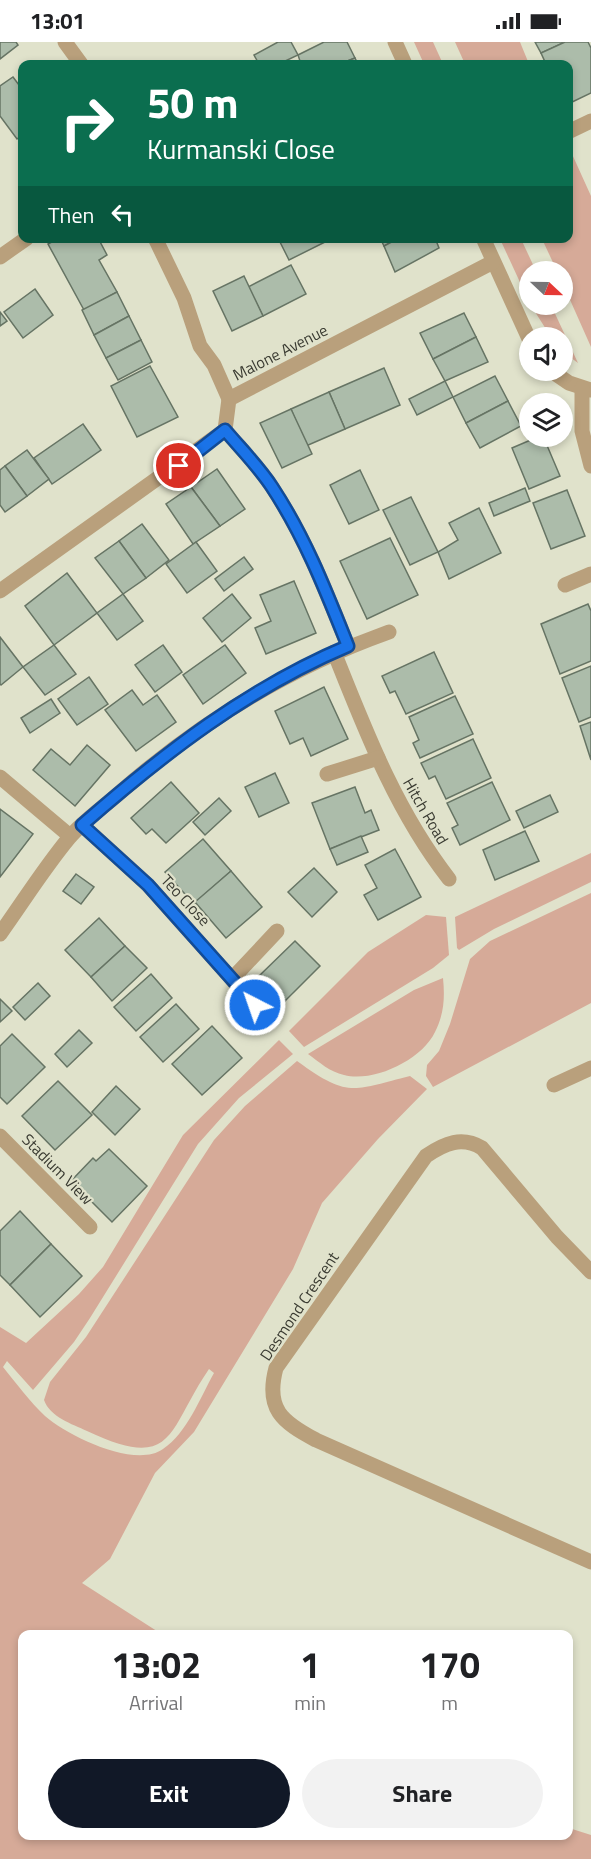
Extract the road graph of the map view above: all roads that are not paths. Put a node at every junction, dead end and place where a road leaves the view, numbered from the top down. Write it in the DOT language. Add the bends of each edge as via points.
graph roads {
  1 [pos="65,42"];
  2 [pos="394,42"];
  3 [pos="78,60"];
  4 [pos="403,60"];
  5 [pos="591,121"];
  6 [pos="573,130"];
  7 [pos="20,243"];
  8 [pos="157,243"];
  9 [pos="485,243"];
  10 [pos="0,257"];
  11 [pos="493,262"];
  12 [pos="523,327"];
  13 [pos="571,381"];
  14 [pos="586,389"];
  15 [pos="229,399"];
  16 [pos="225,430"];
  17 [pos="591,466"];
  18 [pos="591,574"];
  19 [pos="565,585"];
  20 [pos="0,591"];
  21 [pos="389,632"];
  22 [pos="341,649"];
  23 [pos="378,758"];
  24 [pos="327,774"];
  25 [pos="0,777"];
  26 [pos="82,825"];
  27 [pos="70,836"];
  28 [pos="448,879"];
  29 [pos="277,932"];
  30 [pos="0,934"];
  31 [pos="232,979"];
  32 [pos="255,1005"];
  33 [pos="591,1068"];
  34 [pos="554,1085"];
  35 [pos="0,1136"];
  36 [pos="90,1227"];
  37 [pos="591,1272"];
  38 [pos="591,1562"];
  1 -- 3 [label="street"];
  2 -- 4 [label="street"];
  5 -- 6 [label="street"];
  7 -- 10 [label="street"];
  8 -- 15 [label="street" via="184,298 200,346 214,365"];
  9 -- 11 [label="street"];
  11 -- 12 [label="street"];
  11 -- 15 [label="street, Malone Avenue"];
  13 -- 14 [label="street"];
  14 -- 17 [label="street" via="582,431"];
  15 -- 16 [label="street, Malone Avenue"];
  16 -- 20 [label="street"];
  16 -- 22 [label="street, Hitch Road" via="293,520 311,556"];
  18 -- 19 [label="street"];
  21 -- 22 [label="street"];
  22 -- 23 [label="street, Hitch Road"];
  22 -- 26 [label="street" via="291,673 219,716 152,764"];
  23 -- 24 [label="street"];
  23 -- 28 [label="street, Hitch Road" via="407,819"];
  25 -- 27 [label="street"];
  26 -- 27 [label="street"];
  26 -- 31 [label="street, Teo Close" via="148,885"];
  27 -- 30 [label="street"];
  29 -- 31 [label="street"];
  31 -- 32 [label="street, Teo Close"];
  33 -- 34 [label="street"];
  35 -- 36 [label="street, Stadium View"];
  37 -- 38 [label="street, Desmond Crescent" via="482,1148 466,1141 449,1143 426,1156 276,1368 272,1396 276,1412 308,1436"];
}
